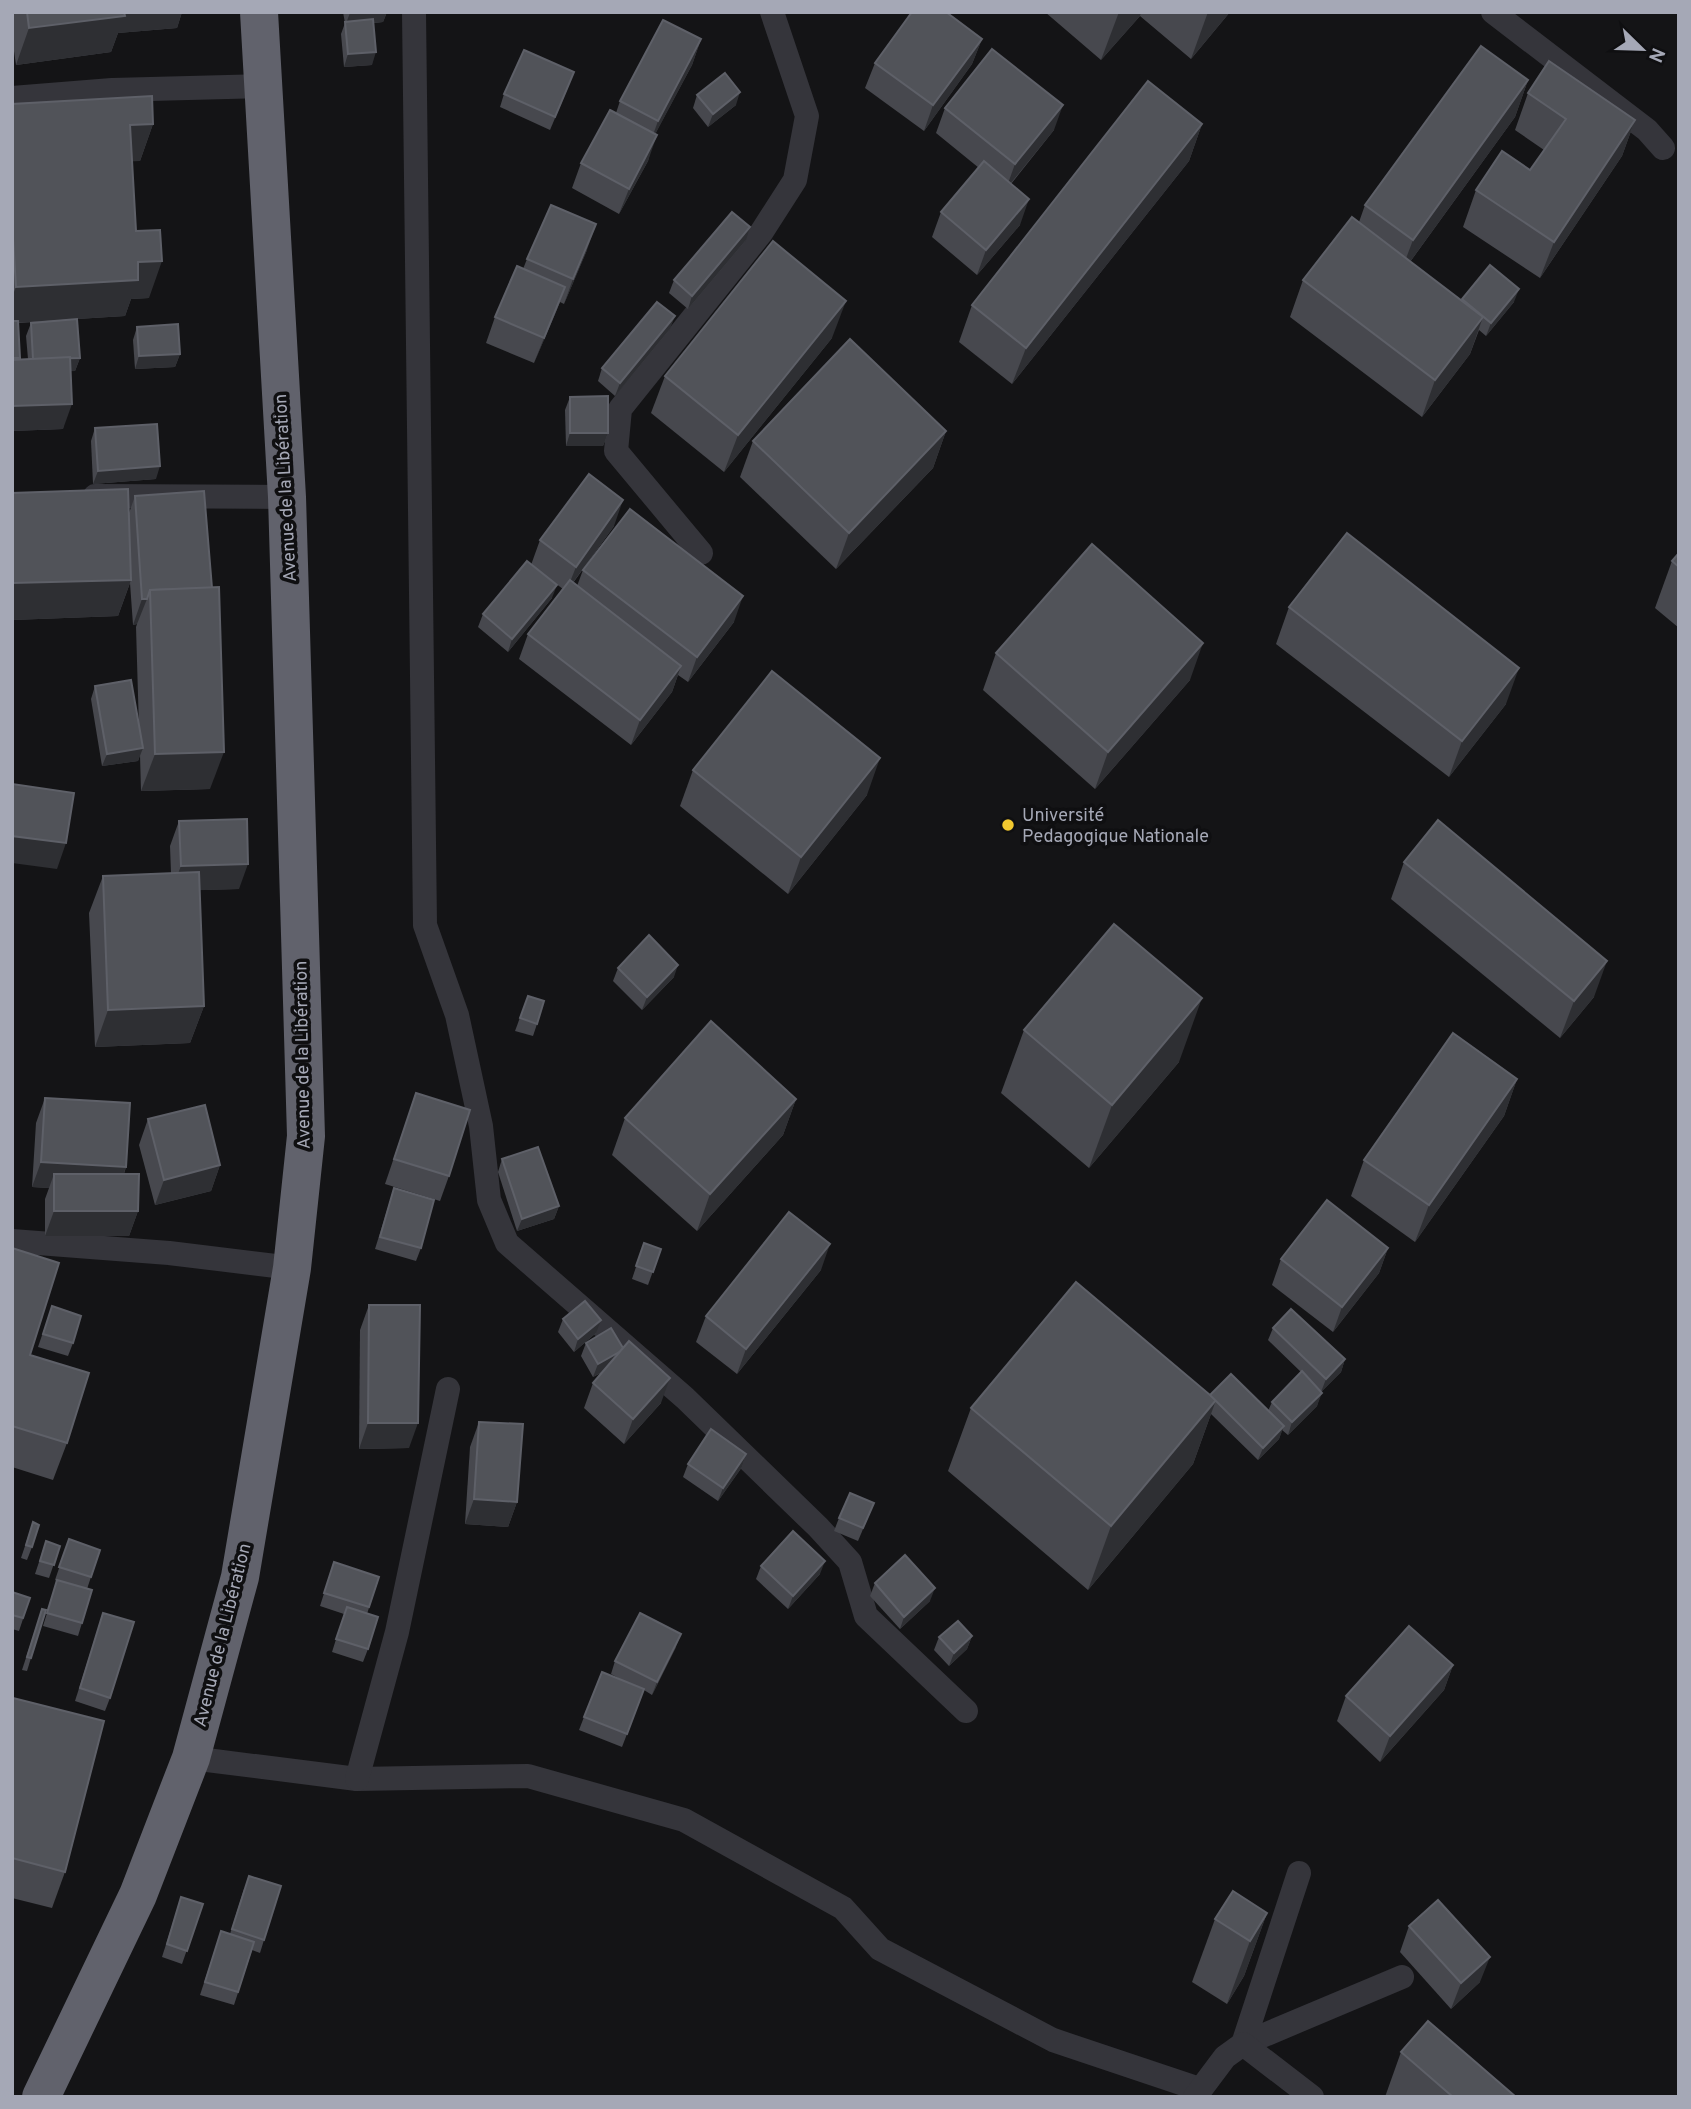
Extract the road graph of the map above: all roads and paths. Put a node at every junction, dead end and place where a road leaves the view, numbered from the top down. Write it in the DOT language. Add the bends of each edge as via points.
graph roads {
  1 [pos="259,12"];
  2 [pos="414,12"];
  3 [pos="772,12"];
  4 [pos="1493,12"];
  5 [pos="264,86"];
  6 [pos="12,98"];
  7 [pos="1663,148"];
  8 [pos="77,496"];
  9 [pos="286,497"];
  10 [pos="701,552"];
  11 [pos="12,1241"];
  12 [pos="292,1268"];
  13 [pos="448,1389"];
  14 [pos="966,1711"];
  15 [pos="191,1758"];
  16 [pos="358,1779"];
  17 [pos="1299,1873"];
  18 [pos="1402,1977"];
  19 [pos="1243,2044"];
  20 [pos="1197,2093"];
  21 [pos="41,2097"];
  22 [pos="1312,2097"];
  1 -- 5 [label="highway, Avenue de la Libération"];
  2 -- 14 [label="lane" via="425,925 457,1015 481,1126 489,1200 507,1243 685,1398 850,1562 866,1616"];
  3 -- 10 [label="lane" via="807,116 795,180 761,233 620,409 616,451"];
  4 -- 7 [label="lane" via="1647,130"];
  5 -- 6 [label="lane"];
  5 -- 9 [label="highway, Avenue de la Libération"];
  8 -- 9 [label="lane"];
  9 -- 12 [label="highway, Avenue de la Libération" via="306,1136"];
  11 -- 12 [label="lane"];
  12 -- 15 [label="highway, Avenue de la Libération" via="240,1577"];
  13 -- 16 [label="lane" via="397,1632"];
  15 -- 16 [label="lane"];
  15 -- 21 [label="highway, Avenue de la Libération" via="138,1895"];
  16 -- 20 [label="lane" via="528,1776 684,1820 843,1908 880,1949 1053,2040"];
  17 -- 19 [label="lane"];
  18 -- 19 [label="lane"];
  19 -- 20 [label="lane" via="1225,2057"];
  19 -- 22 [label="lane"];
}
